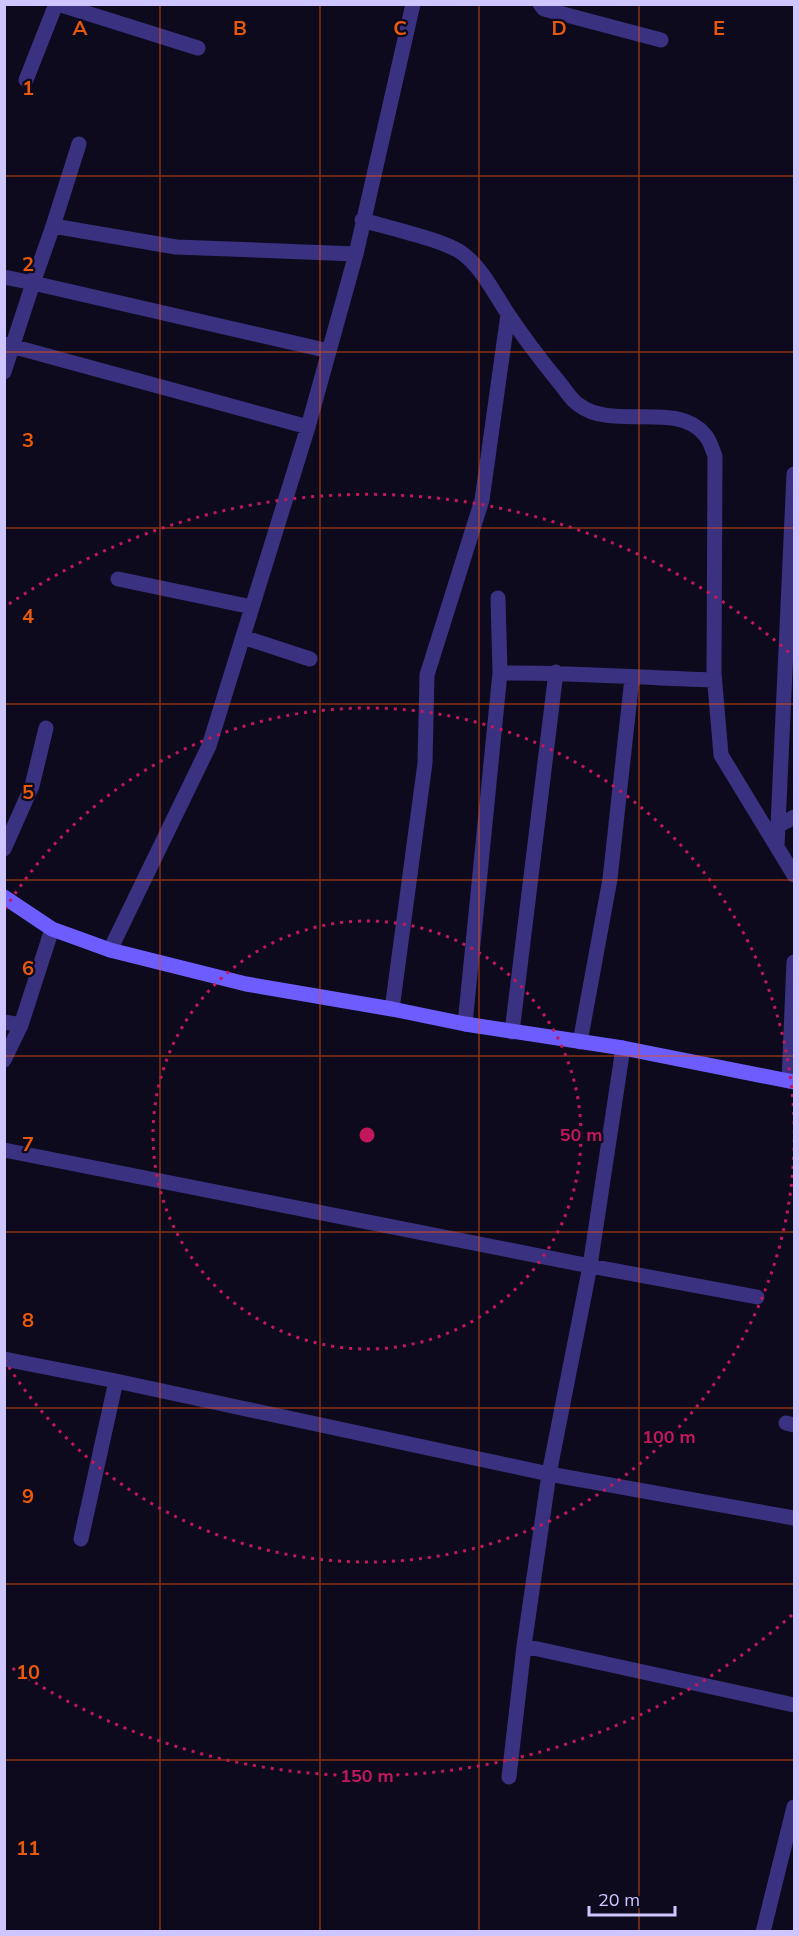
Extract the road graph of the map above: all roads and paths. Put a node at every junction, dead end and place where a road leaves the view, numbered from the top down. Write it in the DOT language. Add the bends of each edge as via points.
graph roads {
  1 [pos="57,4"];
  2 [pos="413,4"];
  3 [pos="540,4"];
  4 [pos="661,40"];
  5 [pos="198,48"];
  6 [pos="26,80"];
  7 [pos="78,144"];
  8 [pos="362,220"];
  9 [pos="53,226"];
  10 [pos="356,254"];
  11 [pos="4,277"];
  12 [pos="33,283"];
  13 [pos="508,314"];
  14 [pos="9,345"];
  15 [pos="329,351"];
  16 [pos="4,372"];
  17 [pos="308,427"];
  18 [pos="795,474"];
  19 [pos="118,579"];
  20 [pos="498,598"];
  21 [pos="252,607"];
  22 [pos="243,637"];
  23 [pos="310,659"];
  24 [pos="556,672"];
  25 [pos="500,673"];
  26 [pos="632,678"];
  27 [pos="714,680"];
  28 [pos="46,728"];
  29 [pos="795,817"];
  30 [pos="778,826"];
  31 [pos="777,847"];
  32 [pos="4,849"];
  33 [pos="795,875"];
  34 [pos="4,897"];
  35 [pos="52,929"];
  36 [pos="110,950"];
  37 [pos="795,962"];
  38 [pos="392,1009"];
  39 [pos="4,1022"];
  40 [pos="465,1024"];
  41 [pos="21,1025"];
  42 [pos="512,1032"];
  43 [pos="580,1042"];
  44 [pos="623,1048"];
  45 [pos="4,1060"];
  46 [pos="792,1082"];
  47 [pos="4,1150"];
  48 [pos="590,1266"];
  49 [pos="757,1297"];
  50 [pos="4,1359"];
  51 [pos="116,1381"];
  52 [pos="549,1474"];
  53 [pos="795,1518"];
  54 [pos="81,1539"];
  55 [pos="524,1646"];
  56 [pos="795,1705"];
  57 [pos="508,1777"];
  58 [pos="795,1807"];
  59 [pos="763,1932"];
  1 -- 5 [label="street"];
  1 -- 6 [label="street"];
  2 -- 8 [label="street"];
  3 -- 4 [label="street" via="544,9"];
  7 -- 9 [label="street"];
  8 -- 10 [label="street"];
  8 -- 13 [label="street" via="461,252 482,272"];
  9 -- 10 [label="street" via="176,248"];
  9 -- 12 [label="street"];
  10 -- 15 [label="street"];
  11 -- 12 [label="street"];
  12 -- 14 [label="street"];
  12 -- 15 [label="street"];
  13 -- 27 [label="street" via="545,366 578,405 589,412 680,419 706,435 715,456"];
  13 -- 38 [label="street" via="482,500 427,675 424,763"];
  14 -- 16 [label="street"];
  14 -- 17 [label="street"];
  15 -- 17 [label="street"];
  17 -- 21 [label="street"];
  18 -- 30 [label="street"];
  19 -- 21 [label="street"];
  20 -- 25 [label="street"];
  21 -- 22 [label="street"];
  22 -- 23 [label="street"];
  22 -- 36 [label="street" via="209,746"];
  24 -- 25 [label="street"];
  24 -- 26 [label="street"];
  24 -- 42 [label="street"];
  25 -- 40 [label="street"];
  26 -- 27 [label="street"];
  26 -- 43 [label="street" via="610,879"];
  27 -- 31 [label="street" via="721,754"];
  28 -- 32 [label="street" via="32,786"];
  29 -- 30 [label="street"];
  30 -- 31 [label="street"];
  31 -- 33 [label="street"];
  34 -- 35 [label="main road"];
  35 -- 36 [label="main road"];
  35 -- 41 [label="street"];
  36 -- 38 [label="main road" via="246,984"];
  37 -- 46 [label="street"];
  38 -- 40 [label="main road"];
  39 -- 41 [label="street"];
  40 -- 42 [label="main road"];
  41 -- 45 [label="street"];
  42 -- 43 [label="main road"];
  43 -- 44 [label="main road"];
  44 -- 46 [label="main road"];
  44 -- 48 [label="street"];
  47 -- 48 [label="street"];
  48 -- 49 [label="street"];
  48 -- 52 [label="street"];
  50 -- 51 [label="street"];
  51 -- 52 [label="street"];
  51 -- 54 [label="street"];
  52 -- 53 [label="street"];
  52 -- 55 [label="street"];
  55 -- 56 [label="street"];
  55 -- 57 [label="street"];
  58 -- 59 [label="street"];
}
